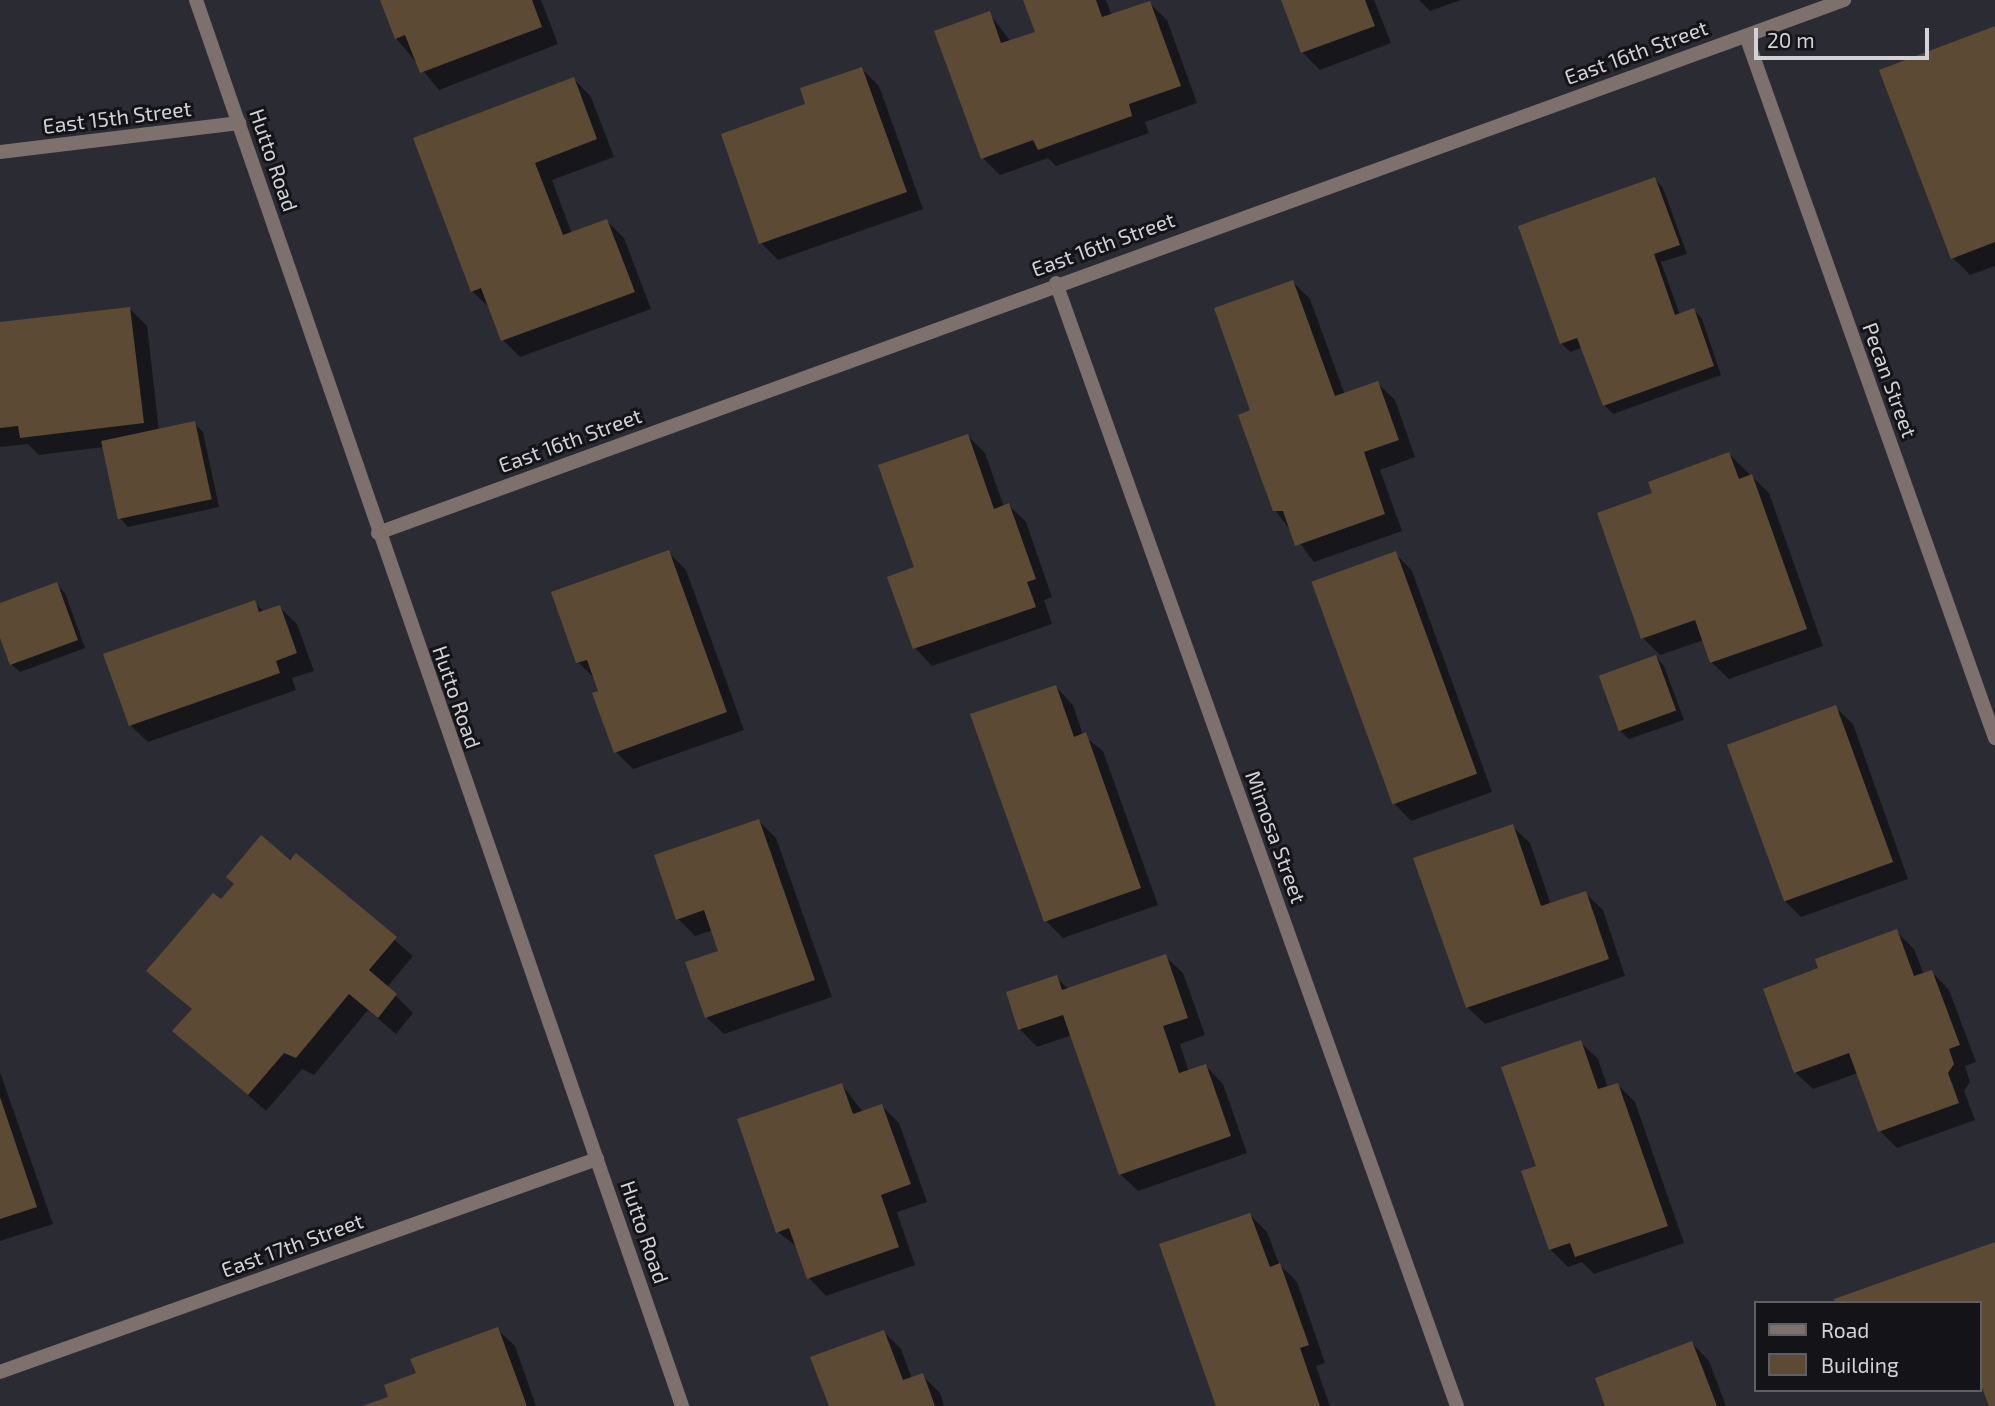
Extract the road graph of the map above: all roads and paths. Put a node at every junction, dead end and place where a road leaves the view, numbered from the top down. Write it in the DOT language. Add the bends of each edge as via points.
graph roads {
  1 [pos="196,0"];
  2 [pos="1844,0"];
  3 [pos="1746,36"];
  4 [pos="239,123"];
  5 [pos="0,152"];
  6 [pos="1056,283"];
  7 [pos="378,533"];
  8 [pos="1995,738"];
  9 [pos="597,1159"];
  10 [pos="0,1372"];
  11 [pos="682,1406"];
  12 [pos="1457,1406"];
  1 -- 4 [label="street, Hutto Road"];
  2 -- 3 [label="street, East 16th Street"];
  3 -- 6 [label="street, East 16th Street"];
  3 -- 8 [label="street, Pecan Street"];
  4 -- 5 [label="street, East 15th Street"];
  4 -- 7 [label="street, Hutto Road"];
  6 -- 7 [label="street, East 16th Street"];
  6 -- 12 [label="street, Mimosa Street"];
  7 -- 9 [label="street, Hutto Road"];
  9 -- 10 [label="street, East 17th Street"];
  9 -- 11 [label="street, Hutto Road"];
}
